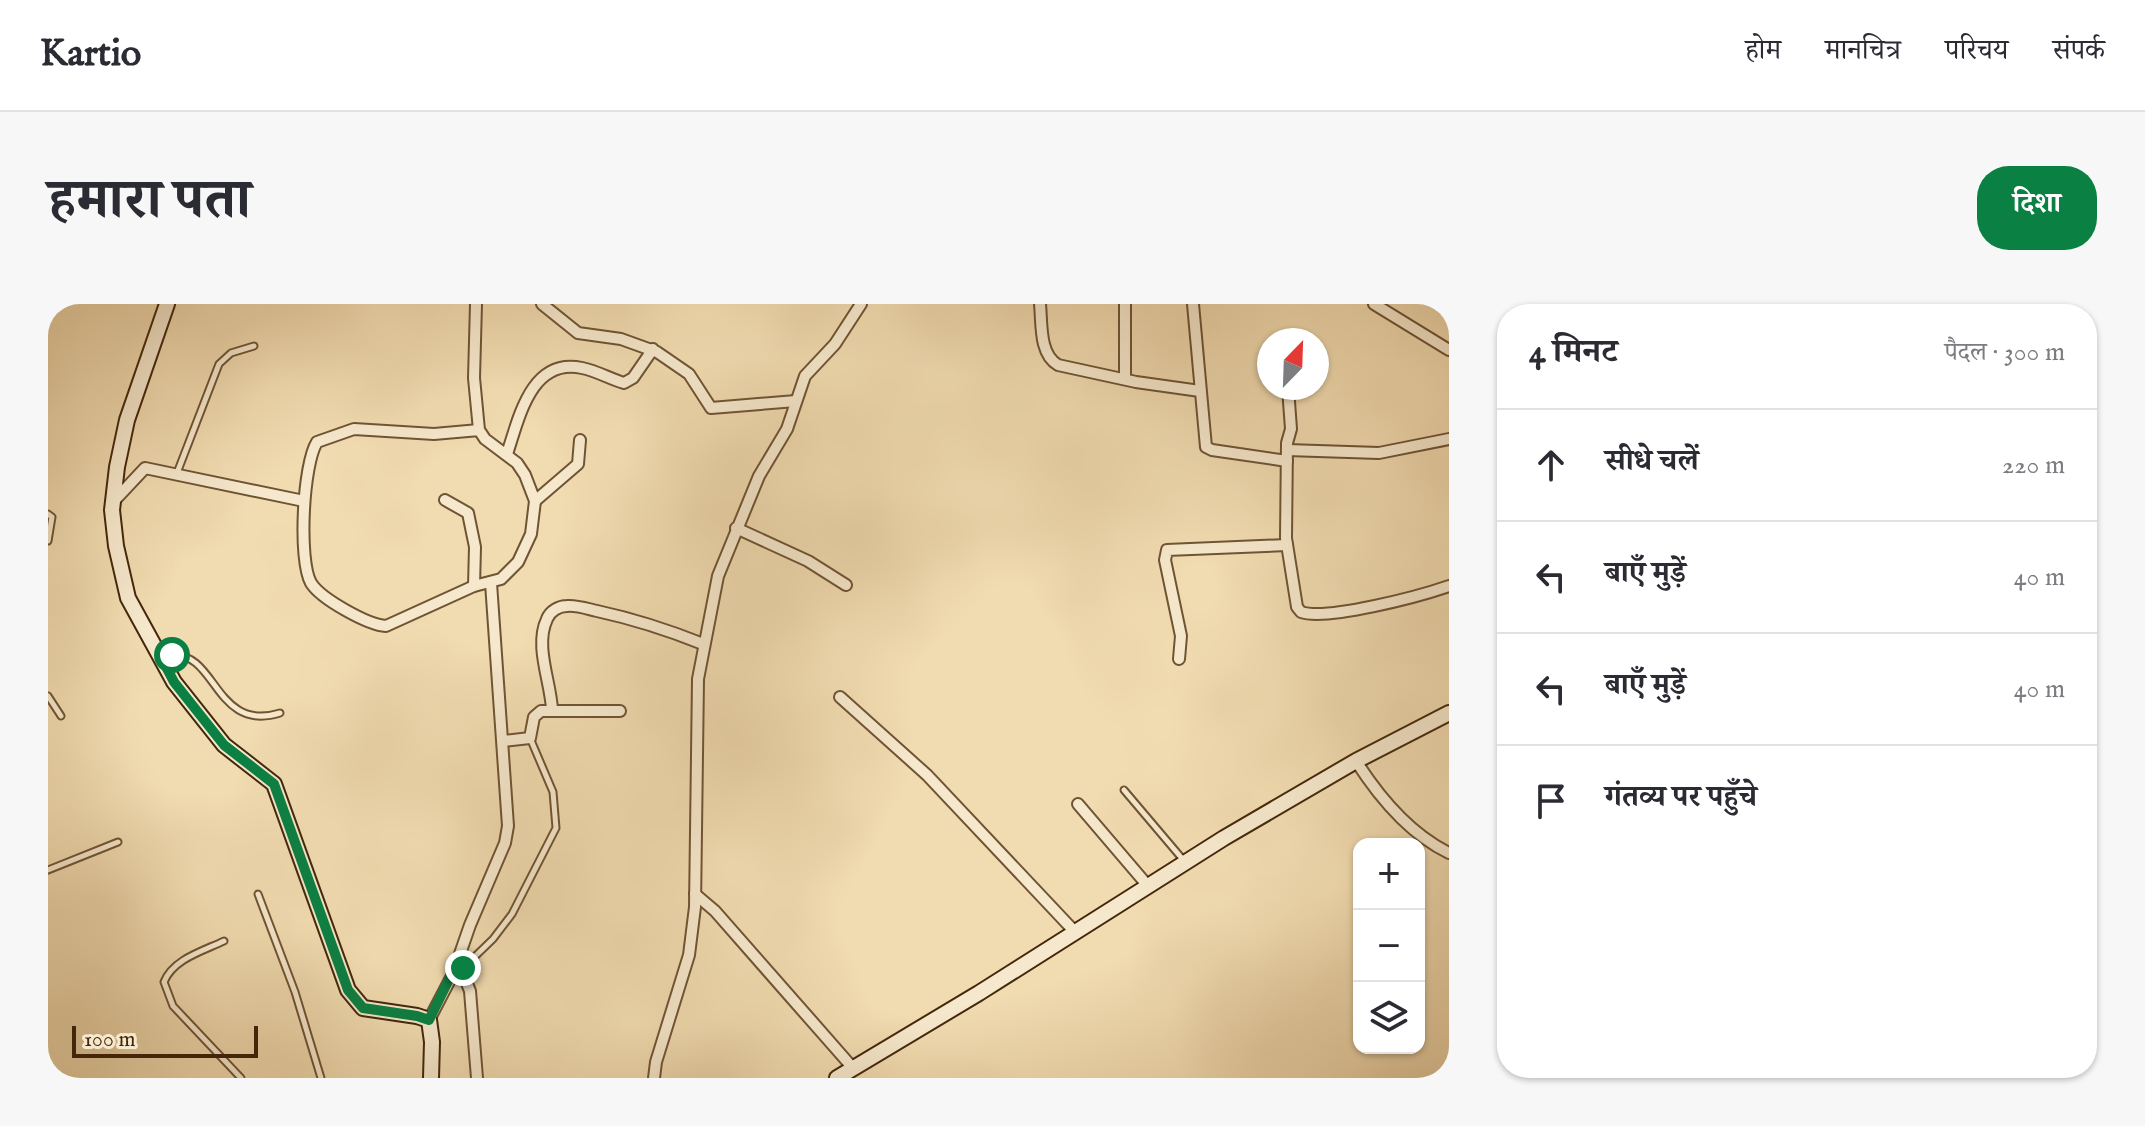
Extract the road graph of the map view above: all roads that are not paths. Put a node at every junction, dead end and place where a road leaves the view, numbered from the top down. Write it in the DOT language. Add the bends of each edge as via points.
graph roads {
  1 [pos="167,304"];
  2 [pos="476,304"];
  3 [pos="542,304"];
  4 [pos="861,304"];
  5 [pos="1040,304"];
  6 [pos="1125,304"];
  7 [pos="1193,304"];
  8 [pos="1374,304"];
  9 [pos="254,346"];
  10 [pos="653,349"];
  11 [pos="1449,350"];
  12 [pos="1125,379"];
  13 [pos="1200,391"];
  14 [pos="1289,400"];
  15 [pos="796,401"];
  16 [pos="479,430"];
  17 [pos="1449,439"];
  18 [pos="580,440"];
  19 [pos="507,454"];
  20 [pos="1287,455"];
  21 [pos="177,474"];
  22 [pos="445,500"];
  23 [pos="304,501"];
  24 [pos="535,501"];
  25 [pos="113,503"];
  26 [pos="48,514"];
  27 [pos="736,528"];
  28 [pos="48,541"];
  29 [pos="1287,545"];
  30 [pos="491,583"];
  31 [pos="846,585"];
  32 [pos="474,586"];
  33 [pos="1449,586"];
  34 [pos="703,644"];
  35 [pos="1179,659"];
  36 [pos="163,661"];
  37 [pos="48,696"];
  38 [pos="840,697"];
  39 [pos="552,710"];
  40 [pos="620,711"];
  41 [pos="280,713"];
  42 [pos="1449,713"];
  43 [pos="61,716"];
  44 [pos="530,738"];
  45 [pos="503,741"];
  46 [pos="1356,761"];
  47 [pos="1124,790"];
  48 [pos="1078,804"];
  49 [pos="118,842"];
  50 [pos="1449,853"];
  51 [pos="1186,862"];
  52 [pos="48,870"];
  53 [pos="1148,886"];
  54 [pos="258,894"];
  55 [pos="695,894"];
  56 [pos="1075,932"];
  57 [pos="224,941"];
  58 [pos="460,964"];
  59 [pos="429,1020"];
  60 [pos="852,1067"];
  61 [pos="241,1078"];
  62 [pos="321,1078"];
  63 [pos="431,1078"];
  64 [pos="477,1078"];
  65 [pos="654,1078"];
  66 [pos="837,1078"];
  1 -- 25 [label="main road" via="127,420"];
  2 -- 16 [label="street"];
  3 -- 10 [label="street" via="578,333"];
  4 -- 15 [label="street" via="835,344 805,376"];
  5 -- 12 [label="street" via="1050,360"];
  6 -- 12 [label="street"];
  7 -- 13 [label="street"];
  8 -- 11 [label="street"];
  9 -- 21 [label="lane" via="231,353 219,364"];
  10 -- 15 [label="street" via="689,374 715,410"];
  10 -- 19 [label="street" via="628,382 568,366 550,372 530,391"];
  12 -- 13 [label="street"];
  13 -- 20 [label="street" via="1208,449"];
  14 -- 20 [label="street"];
  15 -- 27 [label="street"];
  16 -- 19 [label="street"];
  16 -- 23 [label="street" via="434,434 354,429 323,438 314,447"];
  17 -- 20 [label="street" via="1379,453"];
  18 -- 24 [label="street" via="578,464"];
  19 -- 24 [label="street" via="525,475"];
  20 -- 29 [label="street"];
  21 -- 23 [label="street"];
  21 -- 25 [label="street" via="145,468"];
  22 -- 32 [label="street" via="468,513 475,547"];
  23 -- 32 [label="street" via="310,581 336,604 372,623 394,624"];
  24 -- 30 [label="street" via="526,550 509,573"];
  25 -- 36 [label="main road" via="128,598"];
  26 -- 28 [label="lane" via="53,523"];
  27 -- 31 [label="street"];
  27 -- 34 [label="street" via="718,576"];
  29 -- 33 [label="street" via="1297,607 1310,615 1414,598"];
  29 -- 35 [label="street" via="1167,550 1181,636"];
  30 -- 32 [label="street"];
  30 -- 45 [label="street"];
  34 -- 39 [label="street" via="645,623 563,606 549,614 545,625 543,663"];
  34 -- 55 [label="street" via="696,724"];
  36 -- 41 [label="lane" via="172,655 197,664 236,710 259,718"];
  36 -- 59 [label="main road" via="224,745 274,784 357,1003"];
  37 -- 43 [label="lane"];
  38 -- 56 [label="street" via="927,775"];
  39 -- 40 [label="street"];
  39 -- 44 [label="street" via="536,713"];
  42 -- 46 [label="main road"];
  44 -- 45 [label="street"];
  44 -- 58 [label="lane" via="553,792 556,828 512,914 493,939"];
  45 -- 58 [label="street" via="505,843 470,925"];
  46 -- 50 [label="street" via="1416,833"];
  46 -- 51 [label="main road"];
  47 -- 51 [label="lane"];
  48 -- 53 [label="street"];
  49 -- 52 [label="lane"];
  51 -- 53 [label="main road"];
  53 -- 56 [label="main road"];
  54 -- 62 [label="lane"];
  55 -- 60 [label="street"];
  55 -- 65 [label="street" via="689,955"];
  56 -- 60 [label="main road"];
  57 -- 61 [label="lane" via="181,962 168,971 164,982 173,1006"];
  58 -- 59 [label="street"];
  58 -- 64 [label="street" via="470,991"];
  59 -- 63 [label="main road"];
  60 -- 66 [label="main road"];
}
